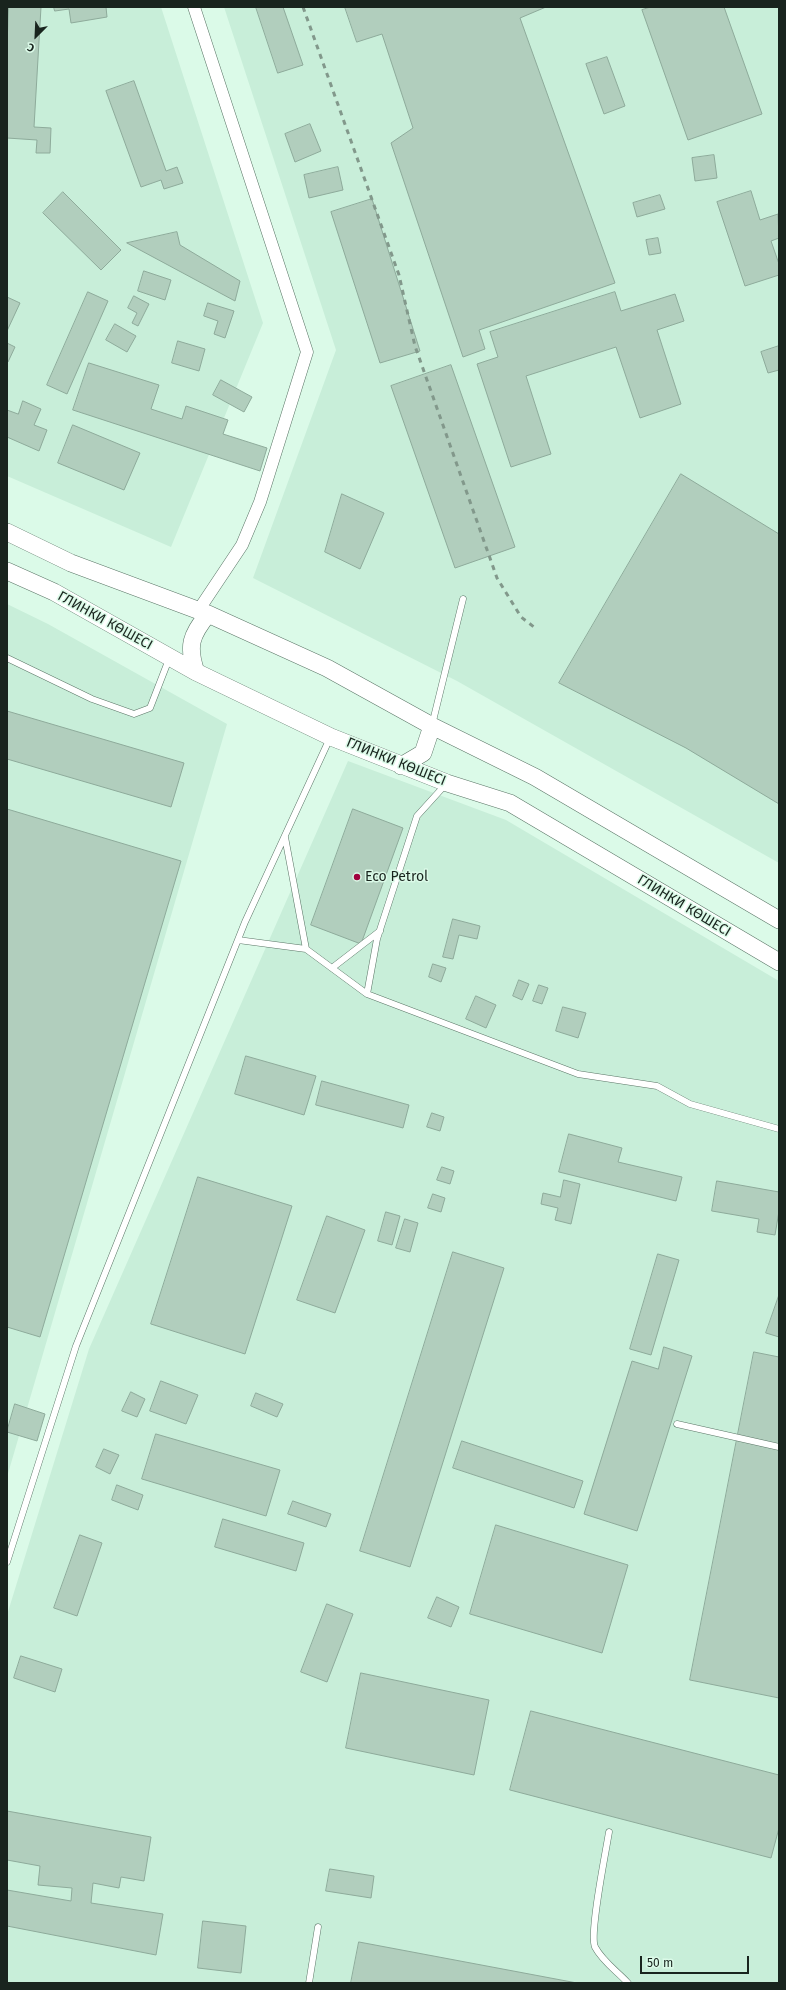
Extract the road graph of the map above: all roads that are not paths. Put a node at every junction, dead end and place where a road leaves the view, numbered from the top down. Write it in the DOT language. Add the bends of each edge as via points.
graph roads {
  1 [pos="194,7"];
  2 [pos="7,532"];
  3 [pos="7,571"];
  4 [pos="463,598"];
  5 [pos="203,612"];
  6 [pos="169,657"];
  7 [pos="7,658"];
  8 [pos="196,672"];
  9 [pos="432,726"];
  10 [pos="331,737"];
  11 [pos="402,766"];
  12 [pos="447,783"];
  13 [pos="285,836"];
  14 [pos="779,920"];
  15 [pos="380,931"];
  16 [pos="238,940"];
  17 [pos="306,949"];
  18 [pos="779,962"];
  19 [pos="332,968"];
  20 [pos="367,994"];
  21 [pos="779,1129"];
  22 [pos="677,1424"];
  23 [pos="779,1447"];
  24 [pos="7,1562"];
  25 [pos="608,1832"];
  26 [pos="318,1927"];
  27 [pos="310,1983"];
  28 [pos="628,1983"];
  1 -- 5 [label="street" via="307,352 260,502 242,545"];
  2 -- 5 [label="main road" via="71,563"];
  3 -- 6 [label="main road, ГЛИНКИ КӨШЕСІ" via="54,592"];
  4 -- 9 [label="lane"];
  5 -- 8 [label="main road" via="191,641 190,657"];
  5 -- 9 [label="main road" via="327,668"];
  6 -- 7 [label="lane" via="150,708 134,714 92,699"];
  6 -- 8 [label="main road, ГЛИНКИ КӨШЕСІ"];
  8 -- 10 [label="main road, ГЛИНКИ КӨШЕСІ"];
  9 -- 11 [label="main road" via="422,753"];
  9 -- 14 [label="main road" via="535,777"];
  10 -- 11 [label="main road, ГЛИНКИ КӨШЕСІ"];
  10 -- 13 [label="lane"];
  11 -- 12 [label="main road, ГЛИНКИ КӨШЕСІ"];
  12 -- 15 [label="lane" via="417,816"];
  12 -- 18 [label="main road, ГЛИНКИ КӨШЕСІ" via="510,803"];
  13 -- 16 [label="lane"];
  13 -- 17 [label="lane"];
  15 -- 19 [label="lane"];
  15 -- 20 [label="lane"];
  16 -- 17 [label="lane"];
  16 -- 24 [label="lane" via="76,1346"];
  17 -- 19 [label="lane"];
  19 -- 20 [label="lane"];
  20 -- 21 [label="lane" via="578,1074 657,1086 690,1104"];
  22 -- 23 [label="lane"];
  25 -- 28 [label="lane" via="594,1928 594,1945 604,1960"];
  26 -- 27 [label="lane"];
}
